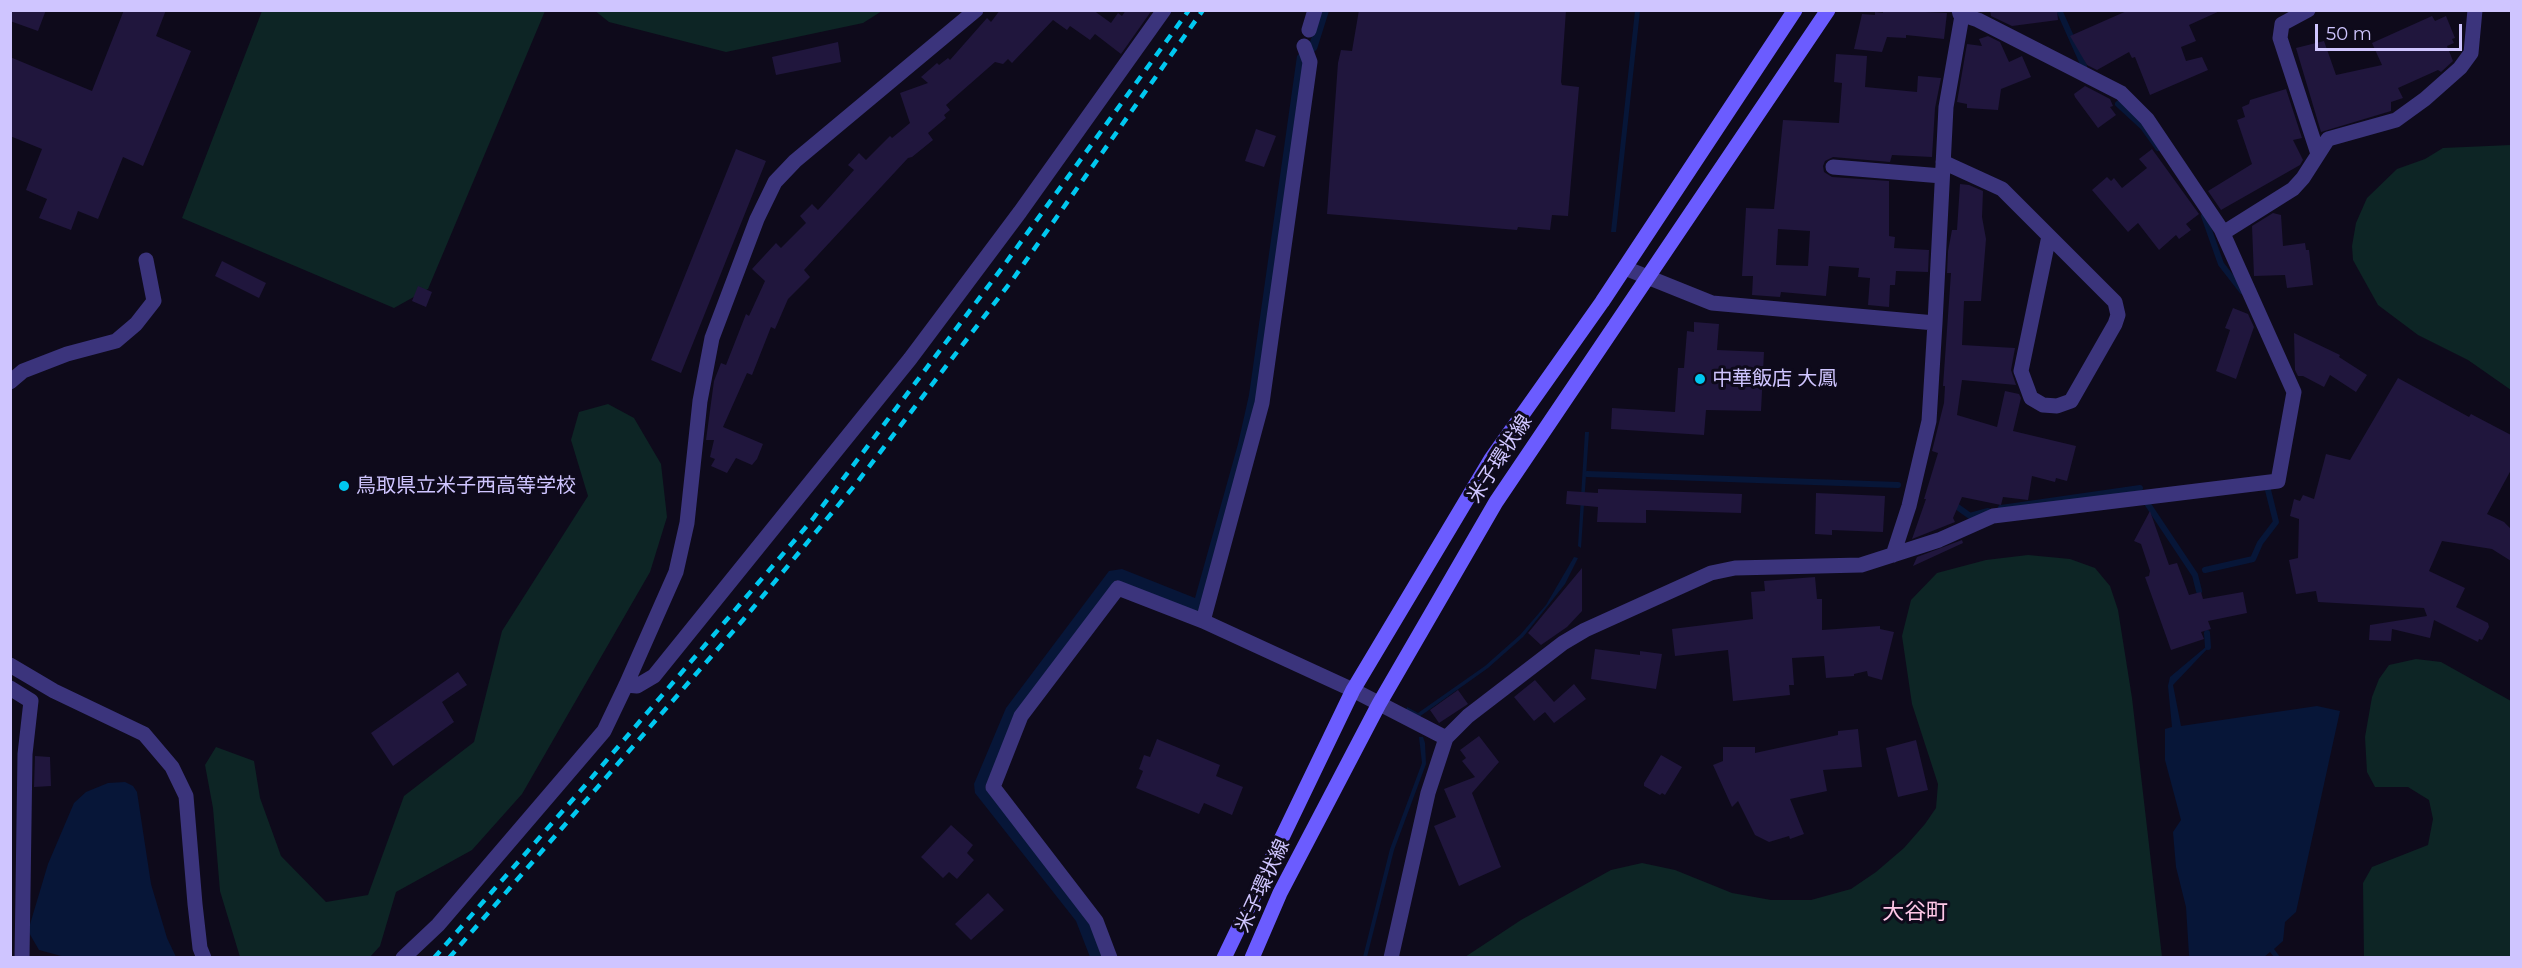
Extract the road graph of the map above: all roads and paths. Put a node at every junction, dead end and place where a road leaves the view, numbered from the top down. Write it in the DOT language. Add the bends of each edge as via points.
graph roads {
  1 [pos="976,10"];
  2 [pos="1164,10"];
  3 [pos="1315,10"];
  4 [pos="1795,10"];
  5 [pos="1828,10"];
  6 [pos="2308,10"];
  7 [pos="2475,10"];
  8 [pos="1960,12"];
  9 [pos="1309,30"];
  10 [pos="1304,46"];
  11 [pos="2318,154"];
  12 [pos="1833,167"];
  13 [pos="1942,169"];
  14 [pos="2223,233"];
  15 [pos="2049,236"];
  16 [pos="146,260"];
  17 [pos="1625,268"];
  18 [pos="1648,278"];
  19 [pos="1935,322"];
  20 [pos="10,382"];
  21 [pos="1893,555"];
  22 [pos="1203,621"];
  23 [pos="10,665"];
  24 [pos="626,685"];
  25 [pos="10,687"];
  26 [pos="1353,690"];
  27 [pos="1379,704"];
  28 [pos="1446,738"];
  29 [pos="22,957"];
  30 [pos="204,957"];
  31 [pos="403,957"];
  32 [pos="1110,957"];
  33 [pos="1224,957"];
  34 [pos="1252,957"];
  35 [pos="1391,957"];
  1 -- 24 [label="street" via="795,160 775,182 712,338 700,401 687,523 676,572"];
  2 -- 24 [label="street" via="910,359 654,676 637,686"];
  3 -- 9 [label="street"];
  4 -- 17 [label="main road, 米子環状線"];
  5 -- 18 [label="main road, 米子環状線"];
  6 -- 11 [label="street" via="2282,24 2280,38"];
  7 -- 11 [label="street" via="2471,53 2460,68 2396,120 2328,139"];
  8 -- 13 [label="street" via="1946,106"];
  8 -- 14 [label="street" via="2121,93 2147,118"];
  10 -- 22 [label="street" via="1310,62 1262,403"];
  11 -- 14 [label="street" via="2293,189"];
  12 -- 13 [label="street"];
  13 -- 15 [label="street" via="2002,189"];
  13 -- 19 [label="street"];
  14 -- 21 [label="street" via="2294,392 2278,481 1993,516"];
  15 -- 15 [label="street" via="2117,308 2115,324 2071,401 2056,406 2043,405 2031,398 2021,371"];
  16 -- 20 [label="street" via="154,301 129,330 116,341 23,371"];
  17 -- 18 [label="street"];
  17 -- 26 [label="main road, 米子環状線" via="1491,459"];
  18 -- 19 [label="street" via="1712,303"];
  18 -- 27 [label="main road, 米子環状線" via="1496,501"];
  19 -- 21 [label="street" via="1929,422"];
  21 -- 28 [label="street" via="1861,565 1768,566 1711,573 1563,643 1468,716"];
  22 -- 26 [label="street"];
  22 -- 32 [label="street" via="1118,588 1021,716 993,787 1096,921"];
  23 -- 30 [label="street" via="144,735 172,767 186,796 195,904"];
  24 -- 31 [label="street" via="604,731 438,926"];
  25 -- 29 [label="street" via="31,701 25,754"];
  26 -- 27 [label="street"];
  26 -- 33 [label="main road, 米子環状線"];
  27 -- 28 [label="street"];
  27 -- 34 [label="main road, 米子環状線" via="1280,893"];
  28 -- 35 [label="street" via="1428,793"];
}
